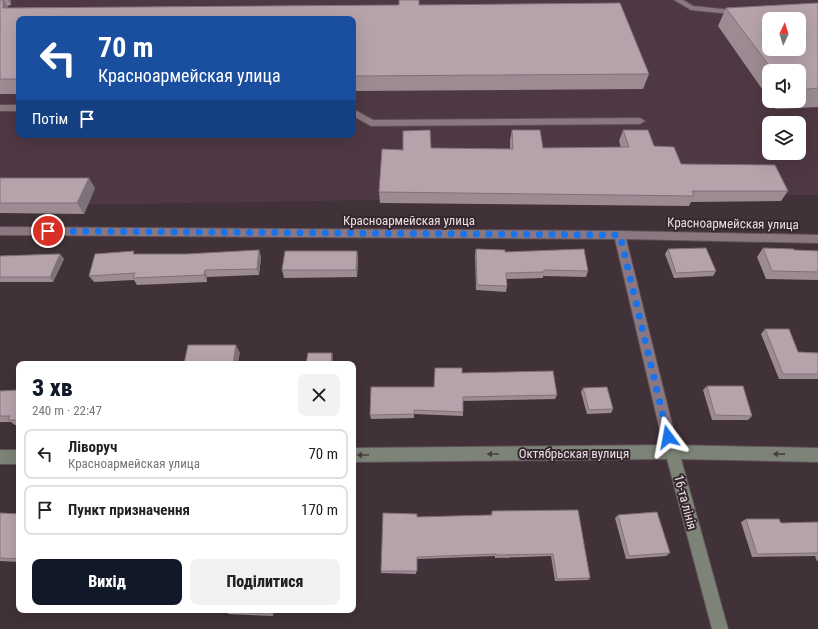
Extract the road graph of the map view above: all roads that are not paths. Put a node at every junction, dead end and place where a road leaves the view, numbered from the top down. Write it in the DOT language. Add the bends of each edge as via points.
graph roads {
  1 [pos="678,0"];
  2 [pos="749,13"];
  3 [pos="0,108"];
  4 [pos="16,108"];
  5 [pos="356,114"];
  6 [pos="640,121"];
  7 [pos="0,231"];
  8 [pos="620,235"];
  9 [pos="818,239"];
  10 [pos="672,452"];
  11 [pos="356,455"];
  12 [pos="818,455"];
  13 [pos="0,457"];
  14 [pos="16,457"];
  15 [pos="720,629"];
  1 -- 2 [label="street" via="691,8"];
  3 -- 4 [label="street"];
  5 -- 6 [label="street" via="371,123"];
  7 -- 8 [label="street, Красноармейская улица"];
  8 -- 9 [label="street, Красноармейская улица"];
  8 -- 10 [label="street, 16-та лінія"];
  10 -- 11 [label="main road, Октябрьская вулиця, one-way"];
  12 -- 10 [label="main road, Октябрьская вулиця, one-way"];
  10 -- 15 [label="main road, 16-та лінія"];
  13 -- 14 [label="main road"];
}
